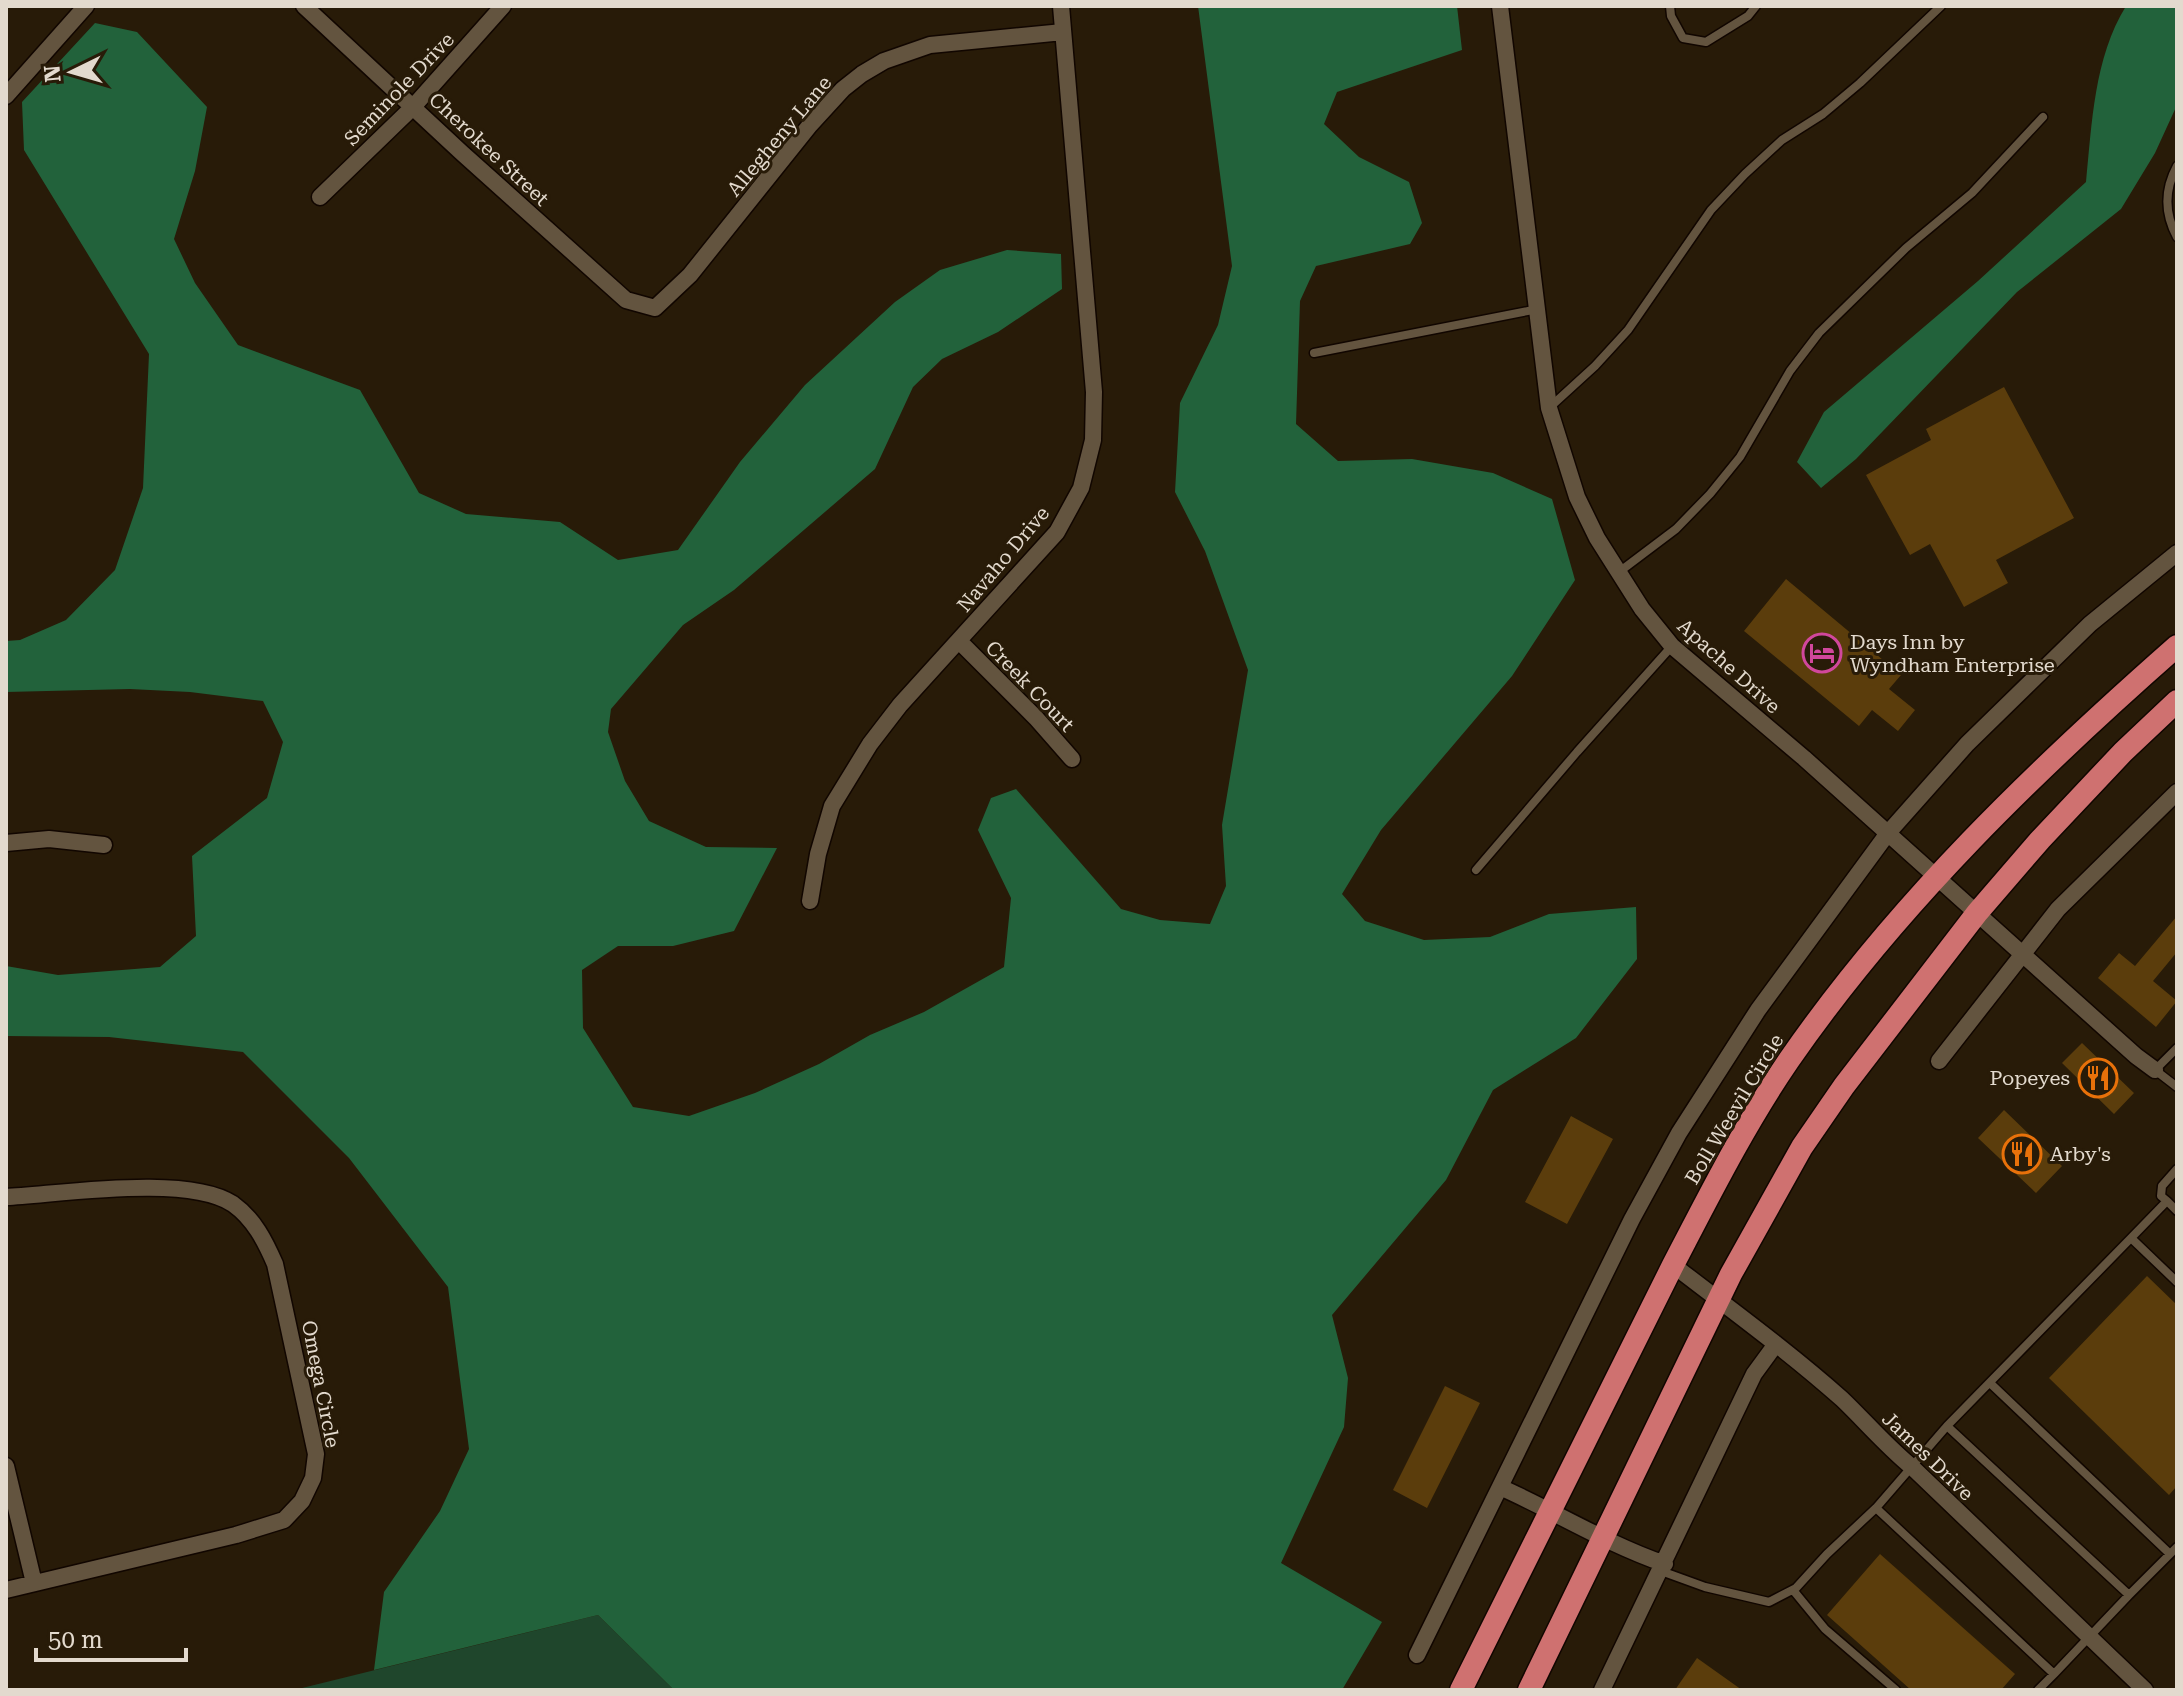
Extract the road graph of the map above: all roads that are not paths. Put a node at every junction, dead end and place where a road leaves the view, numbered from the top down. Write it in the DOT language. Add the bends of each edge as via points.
graph roads {
  1 [pos="86,6"];
  2 [pos="304,6"];
  3 [pos="503,6"];
  4 [pos="1061,6"];
  5 [pos="1500,6"];
  6 [pos="1670,6"];
  7 [pos="1756,6"];
  8 [pos="1941,6"];
  9 [pos="1063,32"];
  10 [pos="6,96"];
  11 [pos="413,107"];
  12 [pos="2043,117"];
  13 [pos="2177,166"];
  14 [pos="320,197"];
  15 [pos="2177,237"];
  16 [pos="655,308"];
  17 [pos="1538,309"];
  18 [pos="1314,353"];
  19 [pos="1549,408"];
  20 [pos="2177,553"];
  21 [pos="1618,572"];
  22 [pos="959,641"];
  23 [pos="1672,646"];
  24 [pos="2177,646"];
  25 [pos="2177,701"];
  26 [pos="1072,759"];
  27 [pos="2177,792"];
  28 [pos="1888,833"];
  29 [pos="6,843"];
  30 [pos="104,845"];
  31 [pos="1476,870"];
  32 [pos="1936,876"];
  33 [pos="810,901"];
  34 [pos="1977,913"];
  35 [pos="2022,953"];
  36 [pos="2177,1048"];
  37 [pos="1939,1061"];
  38 [pos="2155,1070"];
  39 [pos="2177,1087"];
  40 [pos="2177,1169"];
  41 [pos="6,1197"];
  42 [pos="2167,1201"];
  43 [pos="2177,1211"];
  44 [pos="2131,1238"];
  45 [pos="1673,1265"];
  46 [pos="2177,1282"];
  47 [pos="1718,1300"];
  48 [pos="1776,1344"];
  49 [pos="1990,1383"];
  50 [pos="1947,1426"];
  51 [pos="6,1466"];
  52 [pos="1913,1468"];
  53 [pos="1500,1487"];
  54 [pos="1876,1508"];
  55 [pos="1550,1509"];
  56 [pos="1603,1540"];
  57 [pos="2174,1551"];
  58 [pos="1663,1567"];
  59 [pos="34,1583"];
  60 [pos="6,1590"];
  61 [pos="1793,1590"];
  62 [pos="2129,1595"];
  63 [pos="2090,1638"];
  64 [pos="1417,1655"];
  65 [pos="2054,1674"];
  66 [pos="1461,1690"];
  67 [pos="1529,1690"];
  68 [pos="1602,1690"];
  69 [pos="1896,1690"];
  70 [pos="2038,1690"];
  71 [pos="2145,1690"];
  1 -- 10 [label="street"];
  2 -- 11 [label="street, Cherokee Street"];
  3 -- 11 [label="street, Seminole Drive"];
  4 -- 9 [label="street, Navaho Drive"];
  5 -- 17 [label="street, Apache Drive"];
  6 -- 7 [label="lane" via="1683,38 1706,42"];
  8 -- 19 [label="lane" via="1860,83 1745,174 1711,210 1628,330"];
  9 -- 16 [label="street, Allegheny Lane" via="930,45 862,74 810,125 690,275"];
  9 -- 22 [label="street, Navaho Drive" via="1092,363 1093,440 1081,488 1057,532"];
  11 -- 14 [label="street, Seminole Drive"];
  11 -- 16 [label="street, Cherokee Street" via="626,300"];
  12 -- 21 [label="lane" via="1972,193 1819,333 1790,371 1740,457 1710,494 1676,529"];
  13 -- 15 [label="lane" via="2166,204"];
  17 -- 18 [label="lane"];
  17 -- 19 [label="street, Apache Drive"];
  19 -- 21 [label="street, Apache Drive" via="1577,497"];
  20 -- 28 [label="street" via="2037,675"];
  21 -- 23 [label="street, Apache Drive"];
  22 -- 26 [label="street, Creek Court"];
  22 -- 33 [label="street, Navaho Drive" via="900,705 832,806"];
  23 -- 28 [label="street, Apache Drive"];
  23 -- 31 [label="lane"];
  24 -- 32 [label="highway, Boll Weevil Circle"];
  25 -- 34 [label="highway" via="2123,752"];
  27 -- 35 [label="street" via="2058,909"];
  28 -- 32 [label="street, Apache Drive"];
  28 -- 53 [label="street" via="1758,1010 1679,1133"];
  29 -- 30 [label="street" via="49,839"];
  32 -- 34 [label="street, Apache Drive"];
  32 -- 45 [label="highway, Boll Weevil Circle" via="1847,980 1790,1059"];
  34 -- 35 [label="street, Apache Drive"];
  34 -- 47 [label="highway" via="1802,1147"];
  35 -- 37 [label="street"];
  35 -- 38 [label="street, Apache Drive"];
  36 -- 38 [label="lane"];
  38 -- 39 [label="lane"];
  40 -- 42 [label="lane" via="2162,1186 2161,1196"];
  41 -- 59 [label="street, Omega Circle" via="184,1189 232,1204 258,1231 275,1264 316,1454 302,1501 284,1520"];
  42 -- 43 [label="lane"];
  42 -- 44 [label="lane"];
  44 -- 46 [label="lane"];
  44 -- 49 [label="lane"];
  45 -- 47 [label="street, James Drive"];
  45 -- 55 [label="highway, Boll Weevil Circle"];
  47 -- 48 [label="street, James Drive"];
  47 -- 56 [label="highway"];
  48 -- 52 [label="street, James Drive"];
  48 -- 58 [label="street" via="1754,1374"];
  49 -- 50 [label="lane"];
  49 -- 57 [label="lane"];
  50 -- 52 [label="lane"];
  50 -- 62 [label="lane"];
  51 -- 59 [label="street"];
  52 -- 54 [label="lane"];
  52 -- 63 [label="street, James Drive"];
  53 -- 55 [label="street"];
  53 -- 64 [label="street"];
  54 -- 61 [label="lane"];
  54 -- 65 [label="lane"];
  55 -- 56 [label="street"];
  55 -- 66 [label="highway, Boll Weevil Circle"];
  56 -- 58 [label="street"];
  56 -- 67 [label="highway"];
  57 -- 62 [label="lane"];
  58 -- 61 [label="lane" via="1705,1587 1769,1602"];
  58 -- 68 [label="street"];
  59 -- 60 [label="street, Omega Circle"];
  61 -- 69 [label="lane" via="1825,1629"];
  62 -- 63 [label="lane"];
  63 -- 65 [label="lane"];
  63 -- 71 [label="street, James Drive"];
  65 -- 70 [label="lane"];
}
